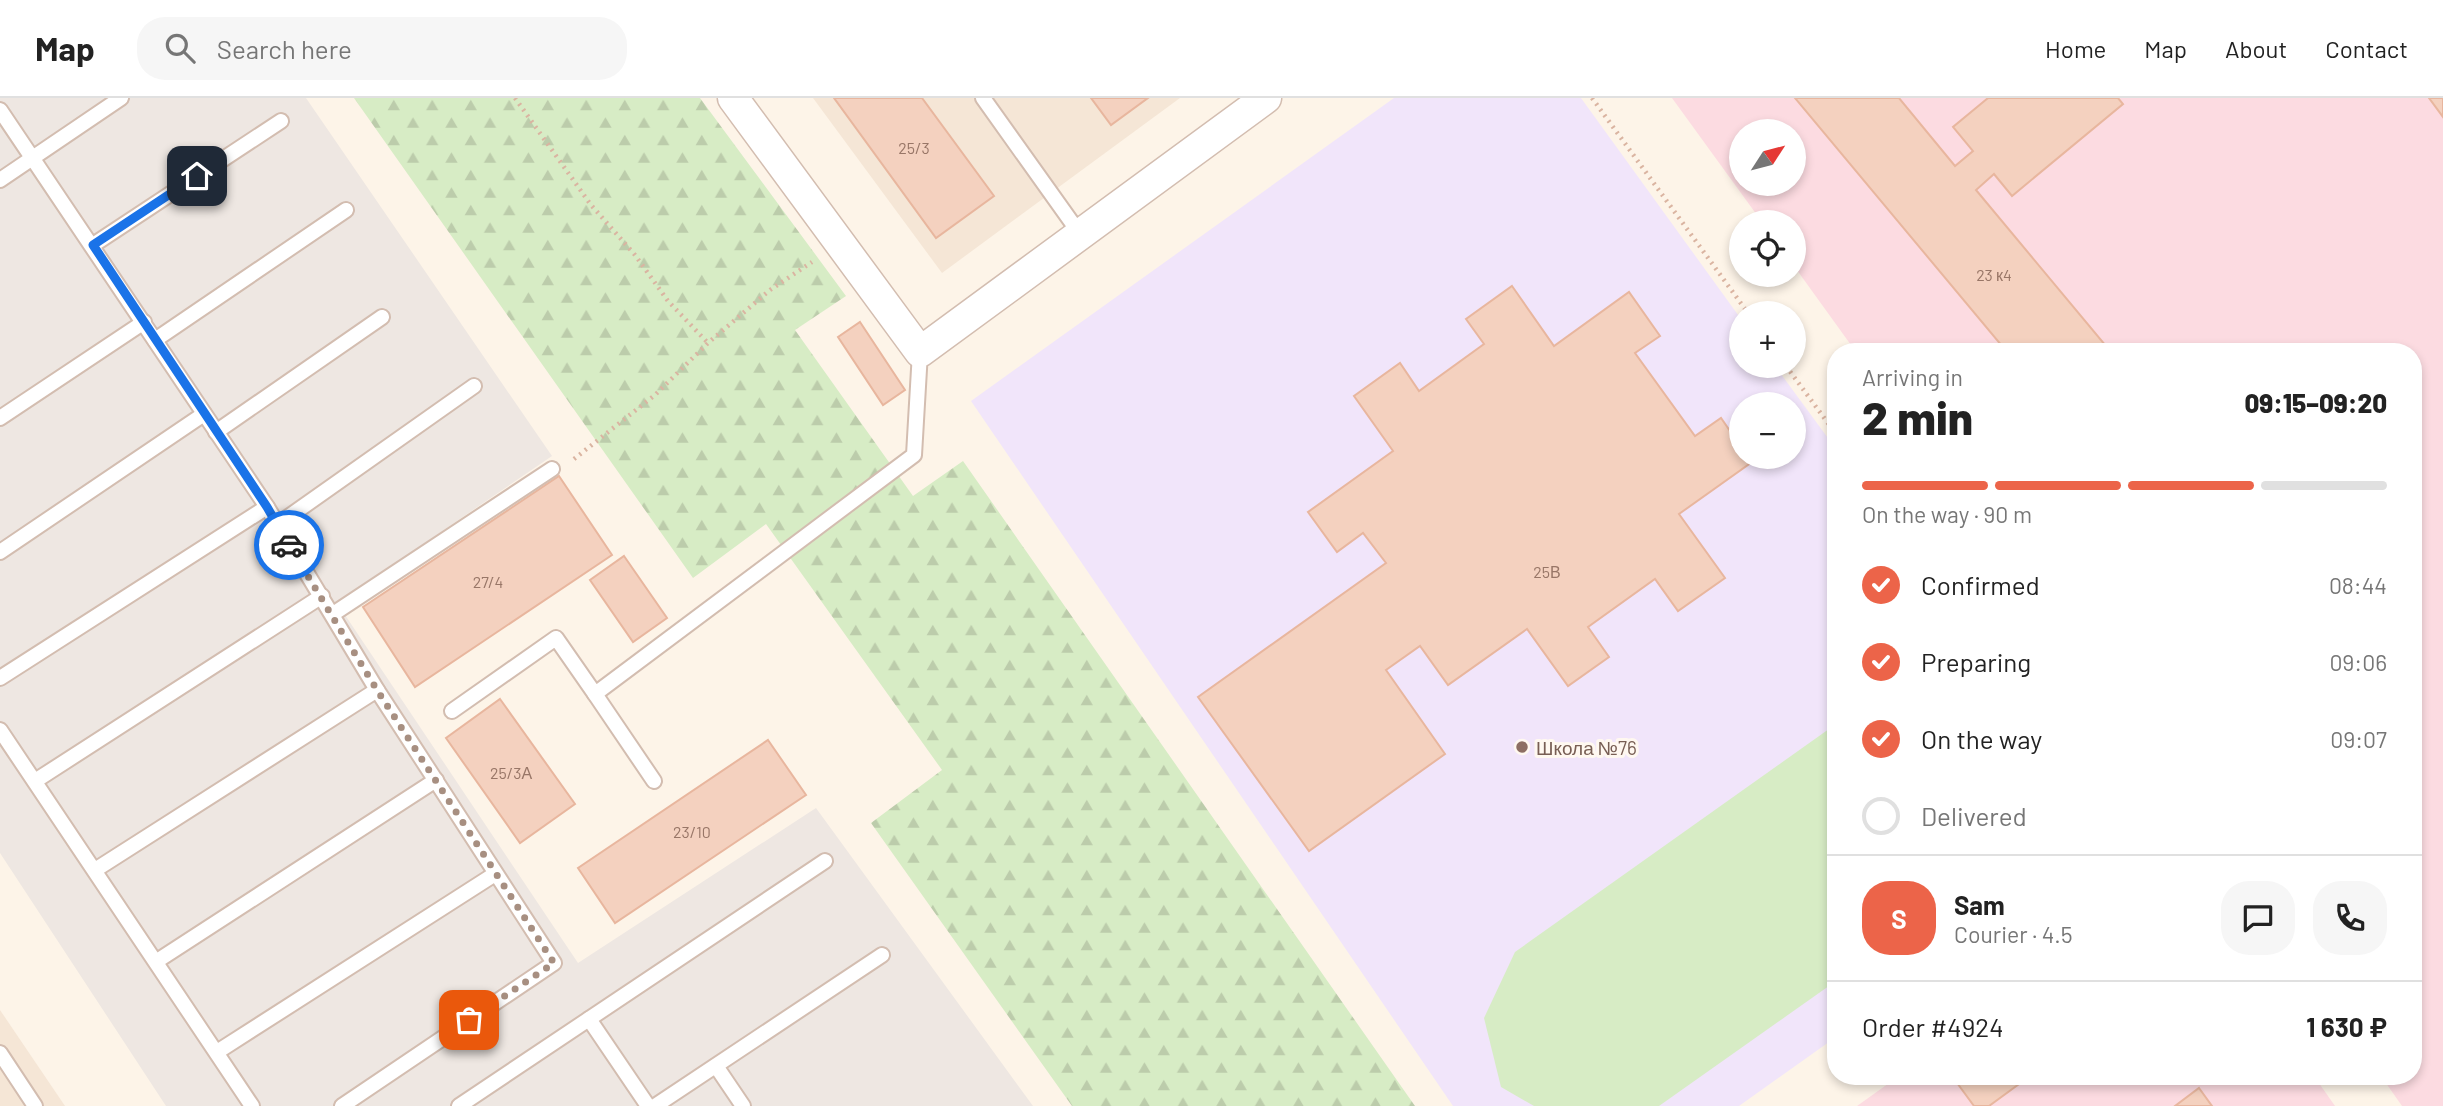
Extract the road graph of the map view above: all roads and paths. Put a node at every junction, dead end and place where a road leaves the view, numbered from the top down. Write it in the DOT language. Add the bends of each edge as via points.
graph roads {
  1 [pos="121,98"];
  2 [pos="515,98"];
  3 [pos="733,98"];
  4 [pos="983,98"];
  5 [pos="1266,98"];
  6 [pos="1592,98"];
  7 [pos="0,110"];
  8 [pos="281,121"];
  9 [pos="32,156"];
  10 [pos="0,180"];
  11 [pos="346,210"];
  12 [pos="1080,234"];
  13 [pos="93,245"];
  14 [pos="840,245"];
  15 [pos="1739,301"];
  16 [pos="382,317"];
  17 [pos="144,322"];
  18 [pos="155,340"];
  19 [pos="708,343"];
  20 [pos="920,352"];
  21 [pos="1795,378"];
  22 [pos="474,386"];
  23 [pos="204,414"];
  24 [pos="0,418"];
  25 [pos="1827,422"];
  26 [pos="216,432"];
  27 [pos="578,458"];
  28 [pos="552,468"];
  29 [pos="267,507"];
  30 [pos="277,524"];
  31 [pos="0,552"];
  32 [pos="322,596"];
  33 [pos="333,614"];
  34 [pos="0,678"];
  35 [pos="377,690"];
  36 [pos="595,694"];
  37 [pos="452,711"];
  38 [pos="0,730"];
  39 [pos="436,780"];
  40 [pos="35,781"];
  41 [pos="654,781"];
  42 [pos="825,861"];
  43 [pos="95,870"];
  44 [pos="495,874"];
  45 [pos="882,955"];
  46 [pos="156,961"];
  47 [pos="589,1019"];
  48 [pos="217,1052"];
  49 [pos="0,1053"];
  50 [pos="716,1066"];
  51 [pos="35,1106"];
  52 [pos="252,1106"];
  53 [pos="342,1106"];
  54 [pos="459,1106"];
  55 [pos="648,1106"];
  56 [pos="655,1106"];
  57 [pos="743,1106"];
  1 -- 9 [label="lane"];
  2 -- 19 [label="path" via="592,205 668,301"];
  3 -- 14 [label="street"];
  4 -- 12 [label="lane"];
  5 -- 12 [label="street"];
  6 -- 15 [label="path"];
  7 -- 9 [label="lane"];
  8 -- 13 [label="lane"];
  9 -- 10 [label="lane"];
  9 -- 13 [label="lane"];
  11 -- 18 [label="lane"];
  12 -- 20 [label="street"];
  13 -- 17 [label="lane"];
  14 -- 19 [label="path" via="770,290"];
  14 -- 20 [label="street"];
  16 -- 26 [label="lane"];
  17 -- 18 [label="lane"];
  17 -- 24 [label="lane"];
  18 -- 23 [label="lane"];
  19 -- 27 [label="path" via="655,396"];
  20 -- 36 [label="lane" via="914,455"];
  21 -- 25 [label="path"];
  22 -- 30 [label="lane"];
  23 -- 26 [label="lane"];
  23 -- 31 [label="lane"];
  26 -- 29 [label="lane"];
  28 -- 33 [label="lane"];
  29 -- 30 [label="lane"];
  29 -- 34 [label="lane"];
  30 -- 32 [label="lane"];
  32 -- 33 [label="lane"];
  32 -- 40 [label="lane"];
  33 -- 35 [label="lane"];
  35 -- 39 [label="lane"];
  35 -- 43 [label="lane"];
  36 -- 37 [label="lane" via="556,638"];
  36 -- 41 [label="lane"];
  38 -- 40 [label="lane"];
  39 -- 44 [label="lane"];
  39 -- 46 [label="lane"];
  40 -- 43 [label="lane"];
  42 -- 47 [label="lane"];
  43 -- 46 [label="lane"];
  44 -- 48 [label="lane"];
  44 -- 53 [label="lane" via="554,963"];
  45 -- 50 [label="lane"];
  46 -- 48 [label="lane"];
  47 -- 54 [label="lane"];
  47 -- 55 [label="lane"];
  48 -- 52 [label="lane"];
  49 -- 51 [label="lane"];
  50 -- 56 [label="lane"];
  50 -- 57 [label="lane"];
}
